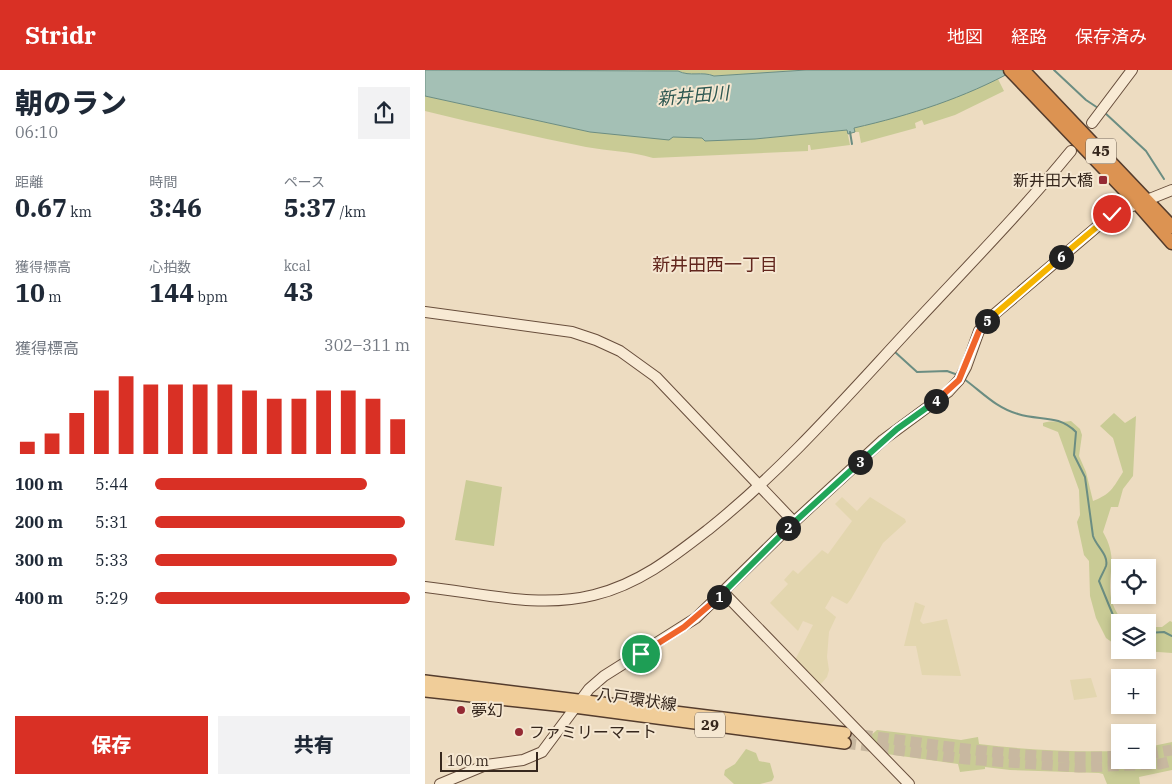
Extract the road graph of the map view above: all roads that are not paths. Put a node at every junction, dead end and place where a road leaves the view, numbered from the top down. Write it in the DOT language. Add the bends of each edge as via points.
graph roads {
  1 [pos="1010,70"];
  2 [pos="1132,70"];
  3 [pos="1025,76"];
  4 [pos="1092,123"];
  5 [pos="1071,150"];
  6 [pos="1172,190"];
  7 [pos="1143,202"];
  8 [pos="1172,227"];
  9 [pos="1172,243"];
  10 [pos="425,312"];
  11 [pos="760,485"];
  12 [pos="794,522"];
  13 [pos="425,587"];
  14 [pos="724,592"];
  15 [pos="425,681"];
  16 [pos="425,691"];
  17 [pos="577,703"];
  18 [pos="439,784"];
  19 [pos="909,784"];
  1 -- 3 [label="highway, 45"];
  2 -- 4 [label="street"];
  3 -- 7 [label="highway, 45"];
  5 -- 11 [label="street" via="845,400"];
  6 -- 7 [label="street"];
  7 -- 8 [label="highway, 45"];
  7 -- 9 [label="highway, 45"];
  7 -- 12 [label="street" via="1112,214 991,317 979,331 959,380 948,392 890,434"];
  10 -- 11 [label="street" via="572,332 620,351 656,377"];
  11 -- 12 [label="street"];
  11 -- 13 [label="street" via="660,567 625,585 594,595 538,601"];
  12 -- 14 [label="street"];
  14 -- 17 [label="street" via="684,627 604,676"];
  14 -- 19 [label="street"];
  15 -- 17 [label="main road, 八戸環状線 / 29"];
  16 -- 17 [label="main road, 八戸環状線 / 29"];
  17 -- 17 [label="main road, 八戸環状線 / 29" via="845,738 640,707"];
  17 -- 18 [label="street" via="542,752 523,760 486,765"];
}
